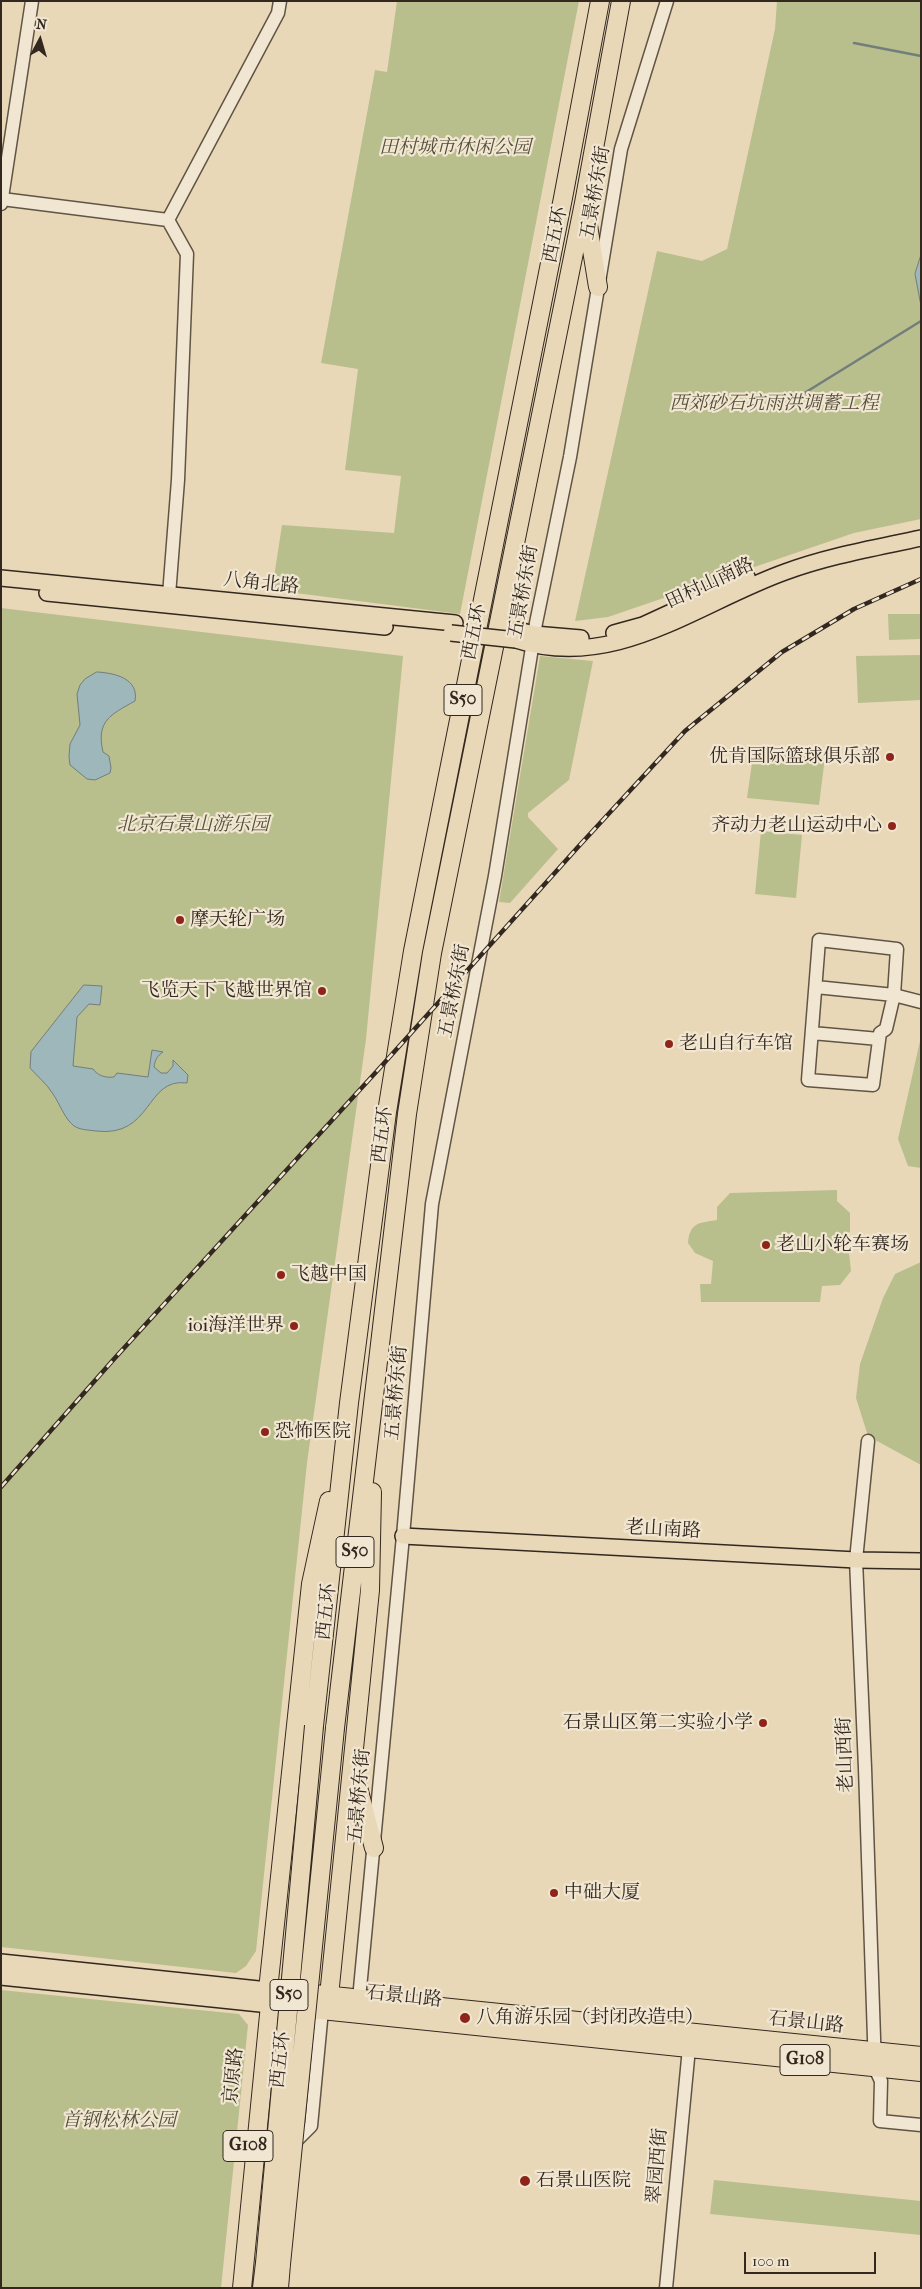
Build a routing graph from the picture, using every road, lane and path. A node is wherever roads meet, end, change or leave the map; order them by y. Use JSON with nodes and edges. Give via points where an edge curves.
{"nodes":[{"id":1,"x":32,"y":1,"type":"edge"},
{"id":2,"x":280,"y":1,"type":"edge"},
{"id":3,"x":594,"y":1,"type":"edge"},
{"id":4,"x":600,"y":1,"type":"edge"},
{"id":5,"x":621,"y":1,"type":"edge"},
{"id":6,"x":628,"y":1,"type":"edge"},
{"id":7,"x":667,"y":1,"type":"edge"},
{"id":8,"x":590,"y":52,"type":"junction"},
{"id":9,"x":610,"y":58,"type":"junction"},
{"id":10,"x":2,"y":199,"type":"edge"},
{"id":11,"x":584,"y":203,"type":"junction"},
{"id":12,"x":1,"y":204,"type":"edge"},
{"id":13,"x":168,"y":220,"type":"junction"},
{"id":14,"x":598,"y":287,"type":"junction"},
{"id":15,"x":921,"y":528,"type":"edge"},
{"id":16,"x":921,"y":538,"type":"edge"},
{"id":17,"x":1,"y":578,"type":"edge"},
{"id":18,"x":1,"y":588,"type":"edge"},
{"id":19,"x":169,"y":595,"type":"junction"},
{"id":20,"x":453,"y":628,"type":"junction"},
{"id":21,"x":517,"y":635,"type":"joint"},
{"id":22,"x":534,"y":640,"type":"junction"},
{"id":23,"x":816,"y":988,"type":"junction"},
{"id":24,"x":894,"y":995,"type":"junction"},
{"id":25,"x":921,"y":1002,"type":"edge"},
{"id":26,"x":812,"y":1033,"type":"junction"},
{"id":27,"x":879,"y":1039,"type":"junction"},
{"id":28,"x":375,"y":1376,"type":"junction"},
{"id":29,"x":349,"y":1403,"type":"junction"},
{"id":30,"x":868,"y":1442,"type":"dead end"},
{"id":31,"x":403,"y":1536,"type":"junction"},
{"id":32,"x":856,"y":1560,"type":"junction"},
{"id":33,"x":921,"y":1561,"type":"edge"},
{"id":34,"x":352,"y":1764,"type":"junction"},
{"id":35,"x":374,"y":1848,"type":"junction"},
{"id":36,"x":1,"y":1962,"type":"edge"},
{"id":37,"x":1,"y":1977,"type":"edge"},
{"id":38,"x":359,"y":1999,"type":"junction"},
{"id":39,"x":267,"y":2000,"type":"junction"},
{"id":40,"x":326,"y":2003,"type":"junction"},
{"id":41,"x":689,"y":2048,"type":"junction"},
{"id":42,"x":921,"y":2056,"type":"edge"},
{"id":43,"x":875,"y":2059,"type":"junction"},
{"id":44,"x":921,"y":2072,"type":"edge"},
{"id":45,"x":921,"y":2125,"type":"edge"},
{"id":46,"x":252,"y":2184,"type":"junction"},
{"id":47,"x":233,"y":2288,"type":"edge"},
{"id":48,"x":242,"y":2288,"type":"edge"},
{"id":49,"x":262,"y":2288,"type":"edge"},
{"id":50,"x":279,"y":2288,"type":"edge"},
{"id":51,"x":666,"y":2288,"type":"edge"}],
"edges":[{"from":1,"to":10,"type":"street"},
{"from":2,"to":13,"type":"street","via":[[278,13]]},
{"from":3,"to":8,"type":"highway"},
{"from":4,"to":8,"type":"highway","name":"西五环","number":"S50"},
{"from":5,"to":9,"type":"highway","name":"西五环","number":"S50"},
{"from":6,"to":9,"type":"highway"},
{"from":7,"to":14,"type":"street","name":"五景桥东街","via":[[622,149]]},
{"from":8,"to":29,"type":"highway","name":"西五环","number":"S50","via":[[413,951],[387,1112]]},
{"from":9,"to":11,"type":"highway","name":"西五环","number":"S50"},
{"from":10,"to":12,"type":"street"},
{"from":10,"to":13,"type":"street"},
{"from":11,"to":14,"type":"highway"},
{"from":11,"to":28,"type":"highway","name":"西五环","number":"S50","via":[[432,953],[407,1114]]},
{"from":13,"to":19,"type":"street","via":[[187,254],[178,480]]},
{"from":14,"to":22,"type":"street","name":"五景桥东街","via":[[570,457]]},
{"from":15,"to":22,"type":"main road","name":"田村山南路","via":[[812,553],[723,587],[643,625],[610,635]]},
{"from":16,"to":22,"type":"main road","name":"田村山南路","via":[[784,572],[637,638],[582,648]]},
{"from":17,"to":19,"type":"main road","name":"八角北路"},
{"from":18,"to":20,"type":"main road","name":"八角北路"},
{"from":19,"to":20,"type":"main road","name":"八角北路"},
{"from":20,"to":21,"type":"main road","name":"八角北路"},
{"from":21,"to":22,"type":"main road","name":"田村山南路"},
{"from":22,"to":31,"type":"street","name":"五景桥东街","via":[[494,886],[432,1204]]},
{"from":23,"to":24,"type":"street"},
{"from":23,"to":24,"type":"street","via":[[819,940],[897,949]]},
{"from":23,"to":26,"type":"street"},
{"from":24,"to":25,"type":"street"},
{"from":24,"to":27,"type":"street","via":[[886,1029],[880,1033]]},
{"from":26,"to":27,"type":"street"},
{"from":26,"to":27,"type":"street","via":[[808,1080],[872,1085]]},
{"from":28,"to":34,"type":"highway","via":[[370,1590]]},
{"from":28,"to":50,"type":"highway","name":"西五环","number":"S50","bridge":true},
{"from":29,"to":39,"type":"highway","via":[[311,1584]]},
{"from":29,"to":49,"type":"highway","name":"西五环","number":"S50","bridge":true,"via":[[314,1726]]},
{"from":30,"to":32,"type":"street","name":"老山西街"},
{"from":31,"to":32,"type":"main road","name":"老山南路"},
{"from":31,"to":35,"type":"street","name":"五景桥东街"},
{"from":32,"to":33,"type":"main road","name":"老山南路"},
{"from":32,"to":43,"type":"street","name":"老山西街"},
{"from":34,"to":35,"type":"highway"},
{"from":34,"to":40,"type":"highway"},
{"from":35,"to":38,"type":"street","name":"五景桥东街"},
{"from":36,"to":39,"type":"main road","name":"石景山路"},
{"from":37,"to":39,"type":"main road","name":"石景山路"},
{"from":38,"to":40,"type":"highway","name":"石景山路","number":"G108"},
{"from":38,"to":43,"type":"highway","name":"石景山路","number":"G108"},
{"from":39,"to":40,"type":"highway","name":"石景山路","number":"G108"},
{"from":39,"to":46,"type":"highway","name":"京原路","number":"G108"},
{"from":39,"to":47,"type":"highway","name":"京原路","number":"G108"},
{"from":40,"to":41,"type":"highway","name":"石景山路","number":"G108"},
{"from":40,"to":46,"type":"street","via":[[311,2126]]},
{"from":41,"to":43,"type":"highway","name":"石景山路","number":"G108"},
{"from":41,"to":51,"type":"street","name":"翠园西街"},
{"from":42,"to":43,"type":"highway","name":"石景山路","number":"G108"},
{"from":43,"to":44,"type":"highway","name":"石景山路","number":"G108"},
{"from":43,"to":45,"type":"street","name":"老山西街","via":[[881,2080],[880,2121]]},
{"from":46,"to":48,"type":"highway","name":"京原路","number":"G108"}]}
